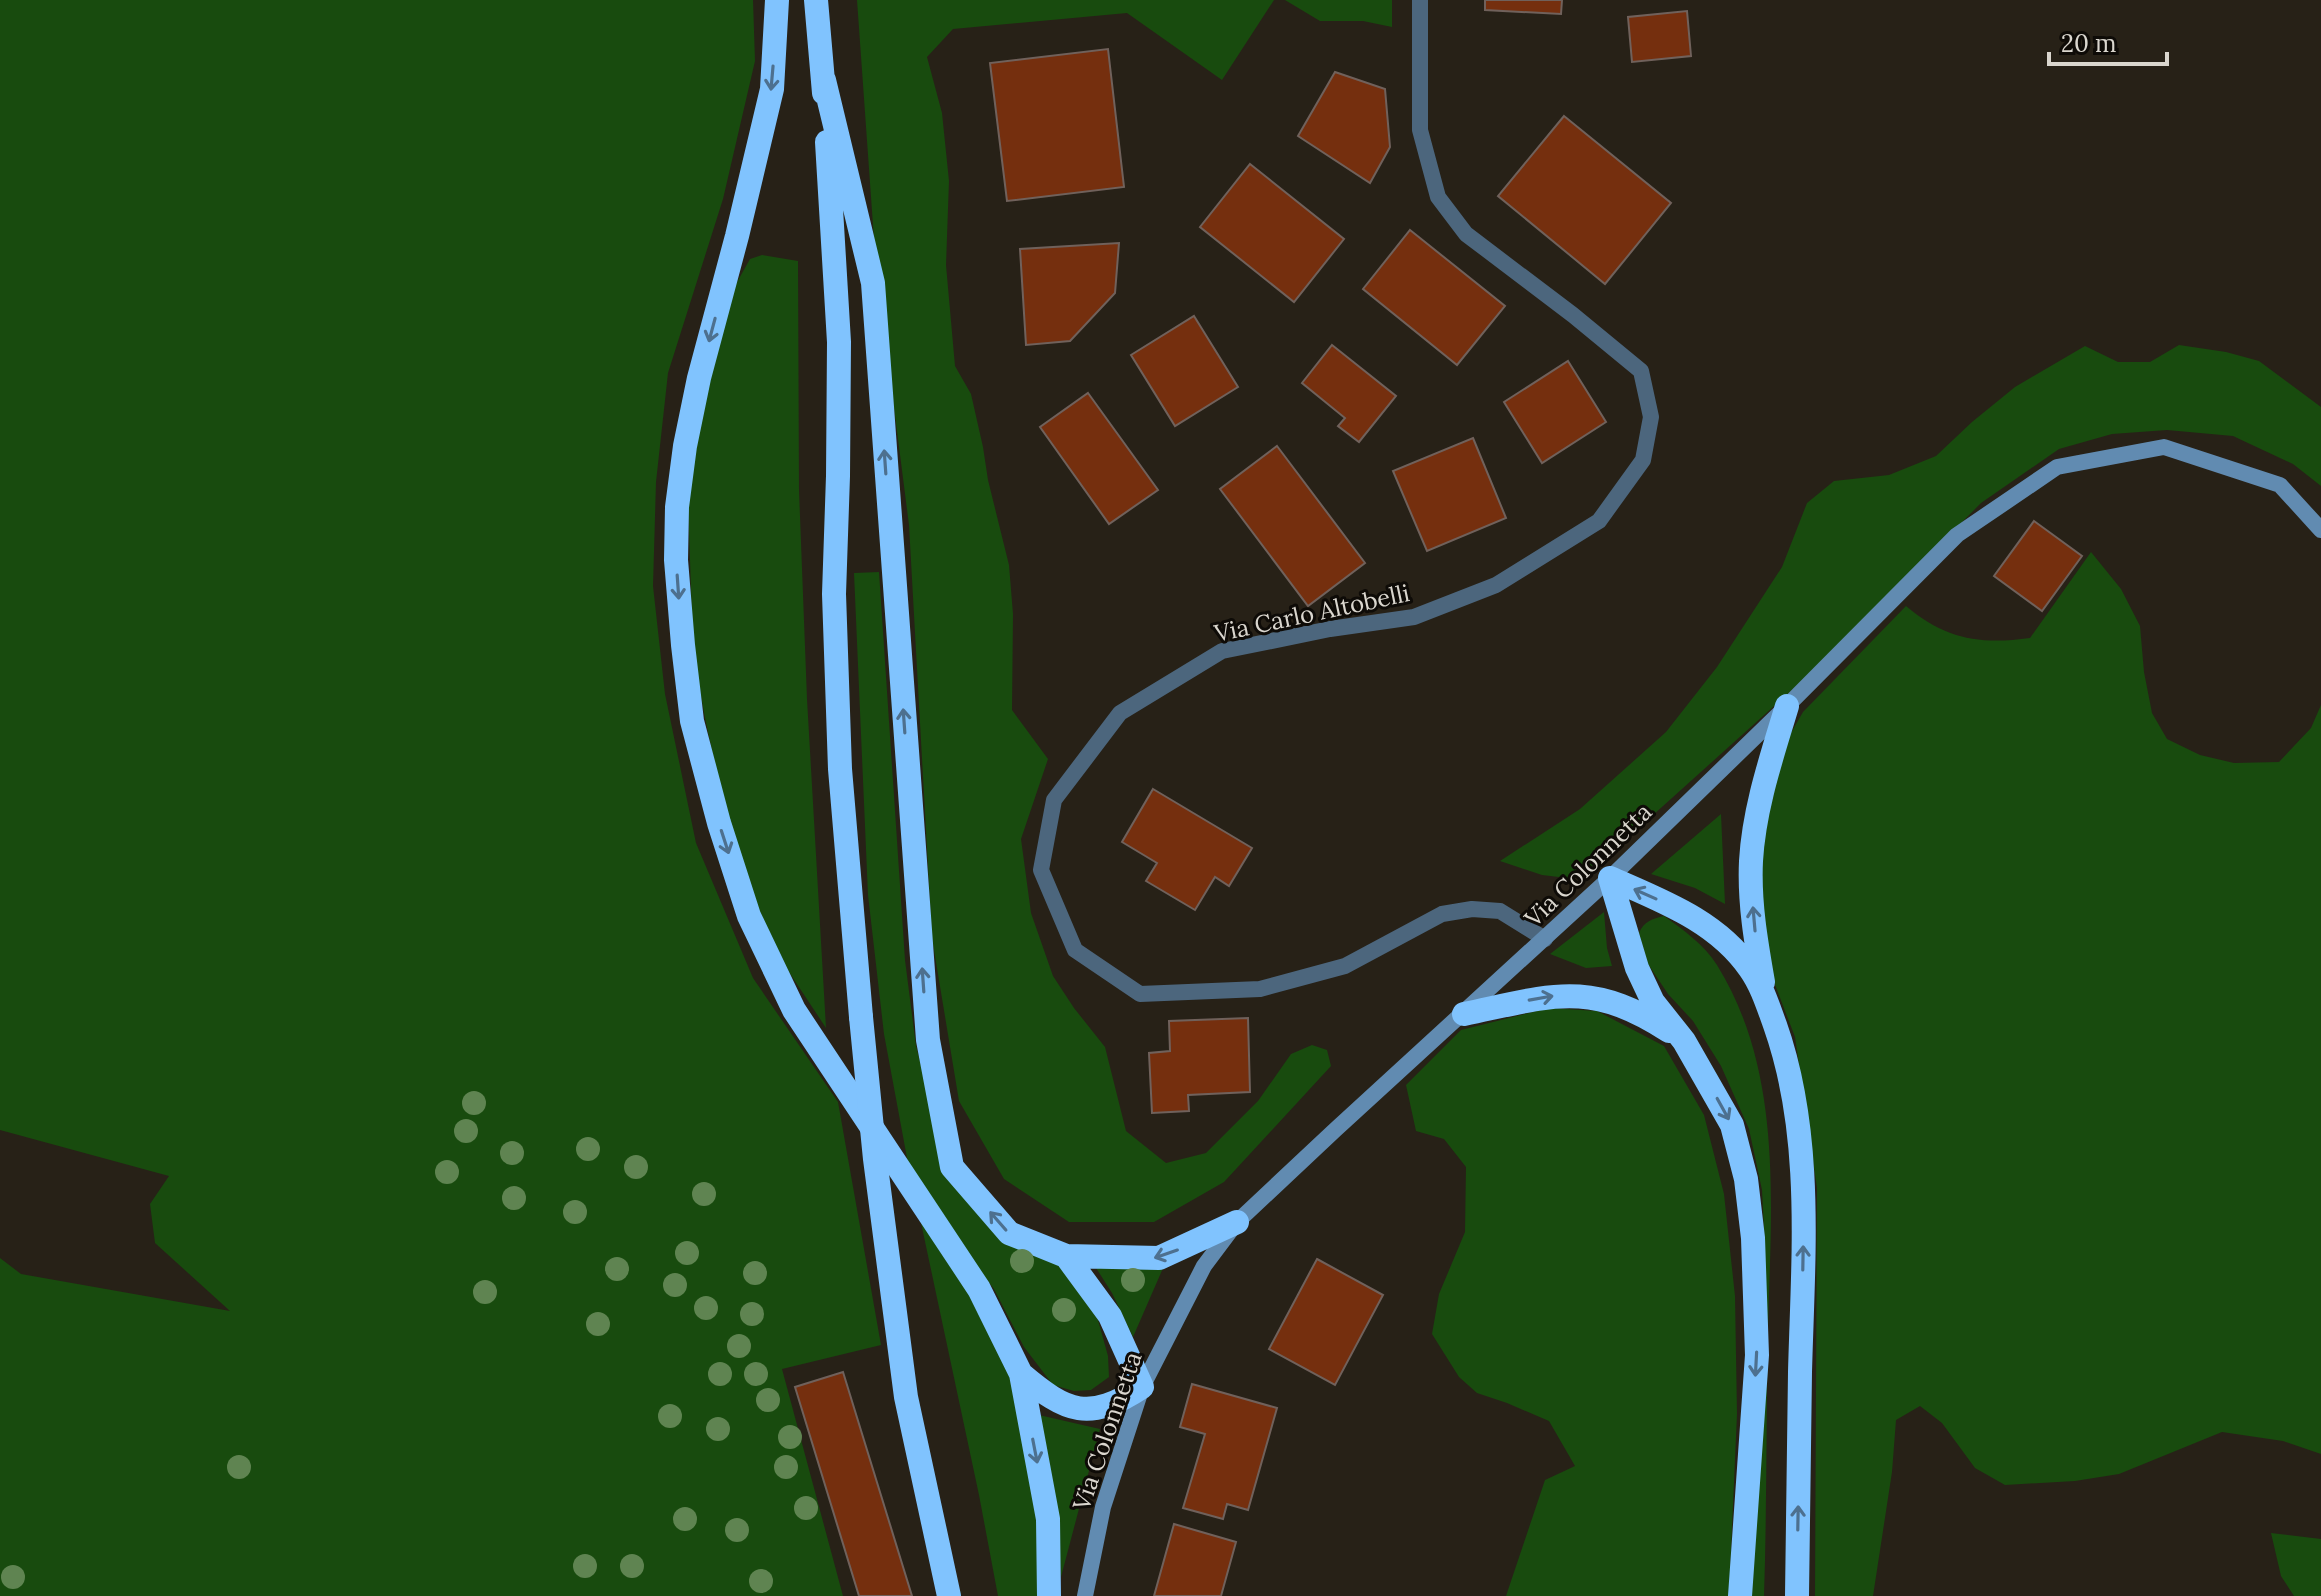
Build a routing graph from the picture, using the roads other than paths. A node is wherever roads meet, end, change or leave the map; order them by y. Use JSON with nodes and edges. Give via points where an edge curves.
{"nodes":[{"id":1,"x":777,"y":0,"type":"edge"},
{"id":2,"x":816,"y":0,"type":"edge"},
{"id":3,"x":1420,"y":0,"type":"edge"},
{"id":4,"x":824,"y":80,"type":"junction"},
{"id":5,"x":2321,"y":530,"type":"edge"},
{"id":6,"x":1787,"y":706,"type":"junction"},
{"id":7,"x":1610,"y":878,"type":"junction"},
{"id":8,"x":1545,"y":939,"type":"junction"},
{"id":9,"x":1765,"y":997,"type":"junction"},
{"id":10,"x":1464,"y":1014,"type":"junction"},
{"id":11,"x":1684,"y":1041,"type":"junction"},
{"id":12,"x":1237,"y":1222,"type":"junction"},
{"id":13,"x":1066,"y":1256,"type":"junction"},
{"id":14,"x":1021,"y":1374,"type":"junction"},
{"id":15,"x":1142,"y":1387,"type":"junction"},
{"id":16,"x":949,"y":1596,"type":"edge"},
{"id":17,"x":1049,"y":1596,"type":"edge"},
{"id":18,"x":1085,"y":1596,"type":"edge"},
{"id":19,"x":1740,"y":1596,"type":"edge"},
{"id":20,"x":1797,"y":1596,"type":"edge"}],
"edges":[{"from":1,"to":14,"type":"highway","one_way":true,"via":[[772,89],[699,378],[677,507],[676,560],[692,721],[749,916],[794,1010],[979,1289]]},
{"from":2,"to":4,"type":"highway"},
{"from":3,"to":8,"type":"street","name":"Via Carlo Altobelli","via":[[1420,130],[1438,197],[1466,234],[1641,371],[1651,417],[1643,460],[1599,521],[1496,585],[1414,617],[1222,651],[1120,713],[1054,800],[1041,870],[1075,950],[1140,994],[1260,989],[1345,966],[1442,914],[1472,909],[1500,911]]},
{"from":13,"to":4,"type":"highway","one_way":true,"via":[[1009,1233],[952,1167],[928,1040],[873,283]]},
{"from":4,"to":16,"type":"highway","bridge":true,"via":[[839,342],[834,594],[840,769],[875,1159],[906,1397]]},
{"from":5,"to":6,"type":"main road","name":"Via Colonnetta","via":[[2280,485],[2164,447],[2057,467],[1957,535]]},
{"from":6,"to":7,"type":"main road","name":"Via Colonnetta"},
{"from":9,"to":6,"type":"highway","one_way":true,"via":[[1751,861]]},
{"from":7,"to":8,"type":"main road","name":"Via Colonnetta"},
{"from":9,"to":7,"type":"highway","one_way":true,"via":[[1737,953],[1709,927]]},
{"from":7,"to":11,"type":"highway","via":[[1637,968],[1653,1002]]},
{"from":8,"to":10,"type":"main road","name":"Via Colonnetta"},
{"from":20,"to":9,"type":"highway","one_way":true,"via":[[1802,1163],[1785,1054]]},
{"from":10,"to":11,"type":"highway","one_way":true,"via":[[1578,995],[1645,1015]]},
{"from":10,"to":12,"type":"main road","name":"Via Colonnetta"},
{"from":11,"to":19,"type":"highway","one_way":true,"via":[[1732,1125],[1753,1238],[1757,1355]]},
{"from":12,"to":13,"type":"highway","one_way":true,"via":[[1159,1258]]},
{"from":12,"to":15,"type":"main road","name":"Via Colonnetta","via":[[1204,1266]]},
{"from":13,"to":15,"type":"highway","via":[[1110,1316]]},
{"from":14,"to":15,"type":"highway","via":[[1045,1394],[1093,1410],[1120,1402]]},
{"from":14,"to":17,"type":"highway","one_way":true,"via":[[1048,1519]]},
{"from":15,"to":18,"type":"main road","name":"Via Colonnetta","via":[[1103,1507]]}]}
